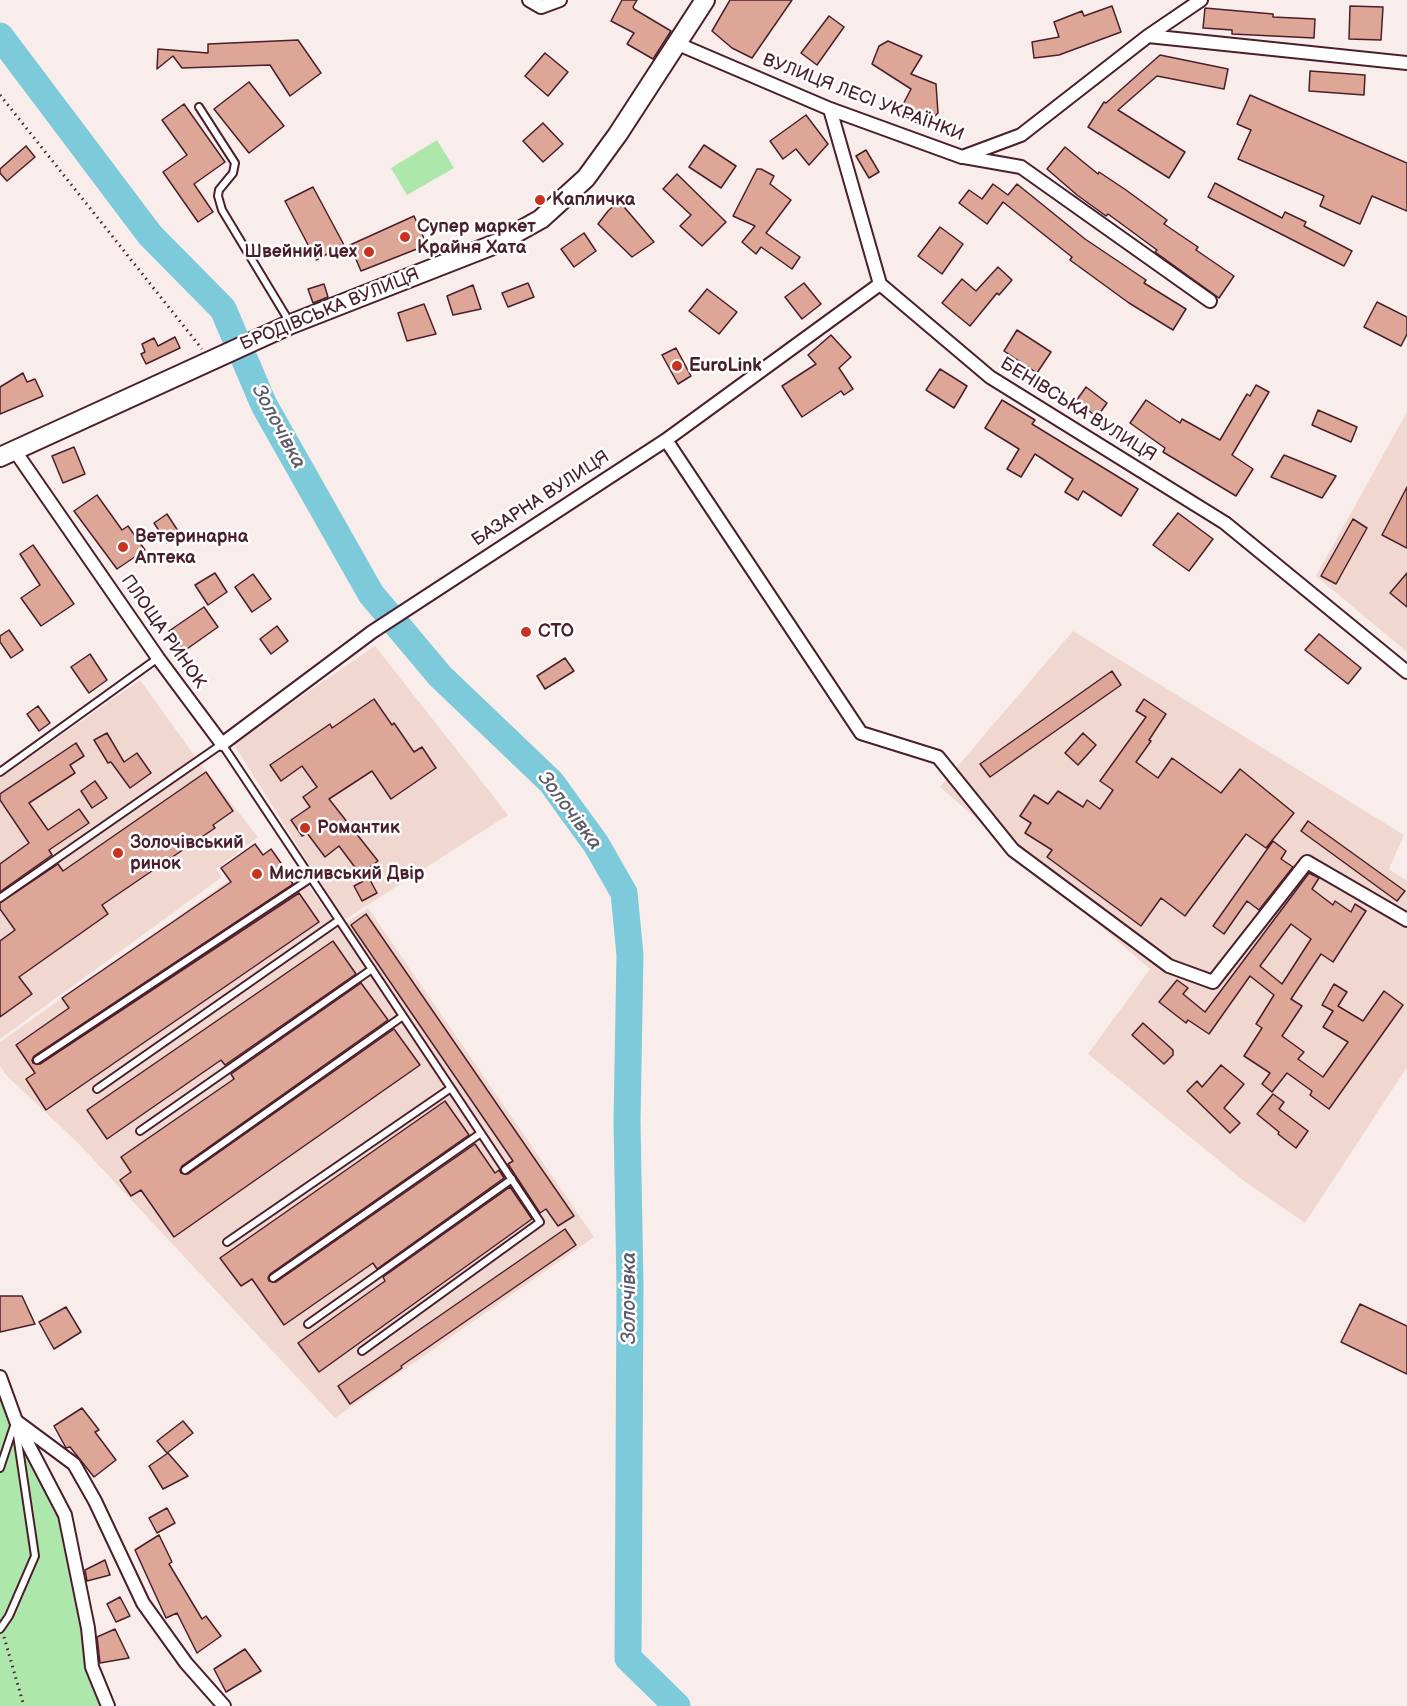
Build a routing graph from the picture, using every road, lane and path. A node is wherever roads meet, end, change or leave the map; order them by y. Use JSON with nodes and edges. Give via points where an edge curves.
{"nodes":[{"id":1,"x":529,"y":0,"type":"edge"},
{"id":2,"x":560,"y":0,"type":"edge"},
{"id":3,"x":705,"y":0,"type":"edge"},
{"id":4,"x":1201,"y":0,"type":"edge"},
{"id":5,"x":1148,"y":36,"type":"junction"},
{"id":6,"x":678,"y":44,"type":"junction"},
{"id":7,"x":1407,"y":63,"type":"edge"},
{"id":8,"x":0,"y":95,"type":"edge"},
{"id":9,"x":199,"y":107,"type":"dead end"},
{"id":10,"x":830,"y":109,"type":"junction"},
{"id":11,"x":962,"y":157,"type":"junction"},
{"id":12,"x":880,"y":284,"type":"junction"},
{"id":13,"x":1210,"y":301,"type":"dead end"},
{"id":14,"x":285,"y":327,"type":"junction"},
{"id":15,"x":211,"y":359,"type":"junction"},
{"id":16,"x":666,"y":440,"type":"junction"},
{"id":17,"x":7,"y":454,"type":"edge"},
{"id":18,"x":158,"y":657,"type":"junction"},
{"id":19,"x":1407,"y":672,"type":"edge"},
{"id":20,"x":222,"y":744,"type":"junction"},
{"id":21,"x":0,"y":772,"type":"edge"},
{"id":22,"x":311,"y":878,"type":"junction"},
{"id":23,"x":0,"y":898,"type":"edge"},
{"id":24,"x":339,"y":920,"type":"junction"},
{"id":25,"x":1407,"y":920,"type":"edge"},
{"id":26,"x":372,"y":969,"type":"junction"},
{"id":27,"x":403,"y":1016,"type":"junction"},
{"id":28,"x":37,"y":1060,"type":"dead end"},
{"id":29,"x":451,"y":1088,"type":"junction"},
{"id":30,"x":96,"y":1089,"type":"dead end"},
{"id":31,"x":140,"y":1131,"type":"dead end"},
{"id":32,"x":481,"y":1133,"type":"junction"},
{"id":33,"x":185,"y":1170,"type":"dead end"},
{"id":34,"x":512,"y":1179,"type":"junction"},
{"id":35,"x":227,"y":1242,"type":"dead end"},
{"id":36,"x":273,"y":1278,"type":"dead end"},
{"id":37,"x":308,"y":1324,"type":"dead end"},
{"id":38,"x":362,"y":1352,"type":"dead end"},
{"id":39,"x":0,"y":1377,"type":"edge"},
{"id":40,"x":16,"y":1421,"type":"junction"},
{"id":41,"x":0,"y":1468,"type":"edge"},
{"id":42,"x":0,"y":1629,"type":"edge"},
{"id":43,"x":24,"y":1706,"type":"edge"},
{"id":44,"x":108,"y":1706,"type":"edge"},
{"id":45,"x":224,"y":1706,"type":"edge"}],
"edges":[{"from":1,"to":2,"type":"street","via":[[541,7]]},
{"from":3,"to":6,"type":"street","name":"БРОДІВСЬКА ВУЛИЦЯ"},
{"from":4,"to":5,"type":"street","name":"ВУЛИЦЯ ЛЕСІ УКРАЇНКИ"},
{"from":5,"to":7,"type":"street"},
{"from":5,"to":11,"type":"street","name":"ВУЛИЦЯ ЛЕСІ УКРАЇНКИ","via":[[1021,135]]},
{"from":6,"to":10,"type":"street","name":"ВУЛИЦЯ ЛЕСІ УКРАЇНКИ"},
{"from":6,"to":14,"type":"street","name":"БРОДІВСЬКА ВУЛИЦЯ","via":[[586,178],[541,219],[498,243]]},
{"from":8,"to":15,"type":"path"},
{"from":9,"to":14,"type":"lane","via":[[235,163],[233,173],[219,190],[222,210]]},
{"from":10,"to":11,"type":"street","name":"ВУЛИЦЯ ЛЕСІ УКРАЇНКИ"},
{"from":10,"to":12,"type":"street"},
{"from":11,"to":13,"type":"street","via":[[1021,167]]},
{"from":12,"to":16,"type":"street","name":"БАЗАРНА ВУЛИЦЯ"},
{"from":12,"to":19,"type":"street","name":"БЕНІВСЬКА ВУЛИЦЯ","via":[[990,377],[1225,524]]},
{"from":14,"to":15,"type":"street","name":"БРОДІВСЬКА ВУЛИЦЯ"},
{"from":15,"to":17,"type":"street","name":"БРОДІВСЬКА ВУЛИЦЯ"},
{"from":16,"to":20,"type":"street","name":"БАЗАРНА ВУЛИЦЯ","via":[[372,632]]},
{"from":16,"to":25,"type":"street","via":[[861,733],[938,757],[1013,850],[1169,966],[1213,982],[1307,862]]},
{"from":17,"to":18,"type":"street","name":"ПЛОЩА РИНОК"},
{"from":18,"to":20,"type":"street","name":"ПЛОЩА РИНОК"},
{"from":18,"to":21,"type":"lane"},
{"from":20,"to":22,"type":"lane"},
{"from":20,"to":23,"type":"lane"},
{"from":22,"to":24,"type":"lane"},
{"from":22,"to":28,"type":"lane"},
{"from":24,"to":26,"type":"lane"},
{"from":24,"to":30,"type":"lane"},
{"from":26,"to":27,"type":"lane"},
{"from":26,"to":31,"type":"lane"},
{"from":27,"to":29,"type":"lane"},
{"from":27,"to":33,"type":"lane"},
{"from":29,"to":32,"type":"lane"},
{"from":29,"to":35,"type":"lane"},
{"from":32,"to":34,"type":"lane"},
{"from":32,"to":36,"type":"lane"},
{"from":34,"to":37,"type":"lane"},
{"from":34,"to":38,"type":"lane","via":[[540,1222]]},
{"from":39,"to":40,"type":"street"},
{"from":40,"to":41,"type":"lane"},
{"from":40,"to":42,"type":"lane","via":[[35,1556]]},
{"from":40,"to":44,"type":"street","via":[[65,1515],[92,1667]]},
{"from":40,"to":45,"type":"street","via":[[74,1464],[143,1603],[186,1663]]},
{"from":42,"to":43,"type":"path"}]}
